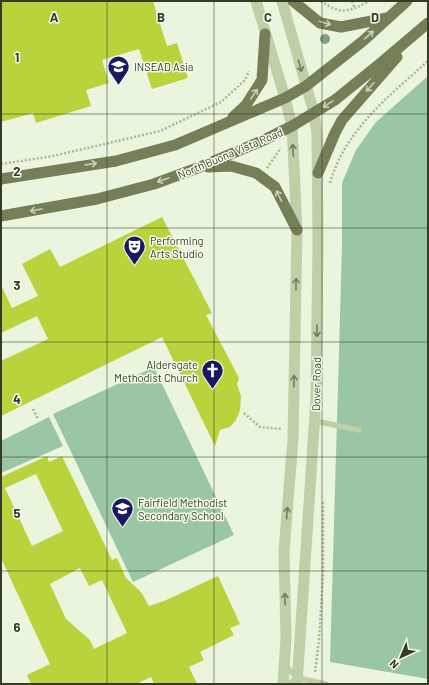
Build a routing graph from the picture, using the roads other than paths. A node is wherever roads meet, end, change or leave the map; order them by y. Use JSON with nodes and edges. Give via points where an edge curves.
{"nodes":[{"id":1,"x":256,"y":1,"type":"edge"},
{"id":2,"x":282,"y":1,"type":"edge"},
{"id":3,"x":293,"y":1,"type":"edge"},
{"id":4,"x":407,"y":1,"type":"edge"},
{"id":5,"x":390,"y":17,"type":"junction"},
{"id":6,"x":426,"y":25,"type":"edge"},
{"id":7,"x":265,"y":34,"type":"junction"},
{"id":8,"x":306,"y":86,"type":"junction"},
{"id":9,"x":285,"y":98,"type":"junction"},
{"id":10,"x":314,"y":113,"type":"junction"},
{"id":11,"x":227,"y":122,"type":"junction"},
{"id":12,"x":292,"y":126,"type":"junction"},
{"id":13,"x":200,"y":168,"type":"junction"},
{"id":14,"x":318,"y":173,"type":"junction"},
{"id":15,"x":1,"y":179,"type":"edge"},
{"id":16,"x":1,"y":216,"type":"edge"},
{"id":17,"x":296,"y":230,"type":"junction"},
{"id":18,"x":315,"y":421,"type":"junction"},
{"id":19,"x":359,"y":430,"type":"dead end"},
{"id":20,"x":284,"y":663,"type":"junction"},
{"id":21,"x":294,"y":682,"type":"edge"},
{"id":22,"x":283,"y":684,"type":"edge"},
{"id":23,"x":326,"y":684,"type":"edge"}],
"edges":[{"from":1,"to":7,"type":"street","name":"Dover Road"},
{"from":2,"to":8,"type":"street","name":"Dover Road","one_way":true},
{"from":3,"to":5,"type":"main road","one_way":true,"via":[[320,23],[341,27]]},
{"from":4,"to":5,"type":"main road"},
{"from":8,"to":5,"type":"main road","one_way":true},
{"from":6,"to":10,"type":"main road","name":"North Buona Vista Road","one_way":true,"via":[[341,95]]},
{"from":6,"to":14,"type":"main road","one_way":true,"via":[[342,120]]},
{"from":7,"to":9,"type":"street","name":"Dover Road"},
{"from":11,"to":7,"type":"main road","one_way":true,"via":[[246,105],[262,80]]},
{"from":8,"to":9,"type":"main road"},
{"from":8,"to":10,"type":"street","name":"Dover Road"},
{"from":9,"to":11,"type":"main road"},
{"from":9,"to":12,"type":"street","name":"Dover Road"},
{"from":10,"to":12,"type":"main road","name":"North Buona Vista Road"},
{"from":10,"to":14,"type":"street","name":"Dover Road"},
{"from":15,"to":11,"type":"main road","one_way":true,"via":[[116,161],[175,145]]},
{"from":12,"to":13,"type":"main road","name":"North Buona Vista Road"},
{"from":17,"to":12,"type":"street","name":"Dover Road","one_way":true},
{"from":13,"to":16,"type":"main road","name":"North Buona Vista Road","one_way":true,"via":[[98,199]]},
{"from":17,"to":13,"type":"main road","one_way":true,"via":[[275,187],[256,173],[231,166]]},
{"from":14,"to":18,"type":"street","name":"Dover Road","one_way":true},
{"from":20,"to":17,"type":"street","name":"Dover Road","one_way":true,"via":[[284,551],[293,439]]},
{"from":18,"to":19,"type":"lane"},
{"from":18,"to":21,"type":"street","name":"Dover Road"},
{"from":20,"to":21,"type":"lane"},
{"from":20,"to":22,"type":"street","name":"Dover Road"},
{"from":21,"to":23,"type":"lane"}]}
